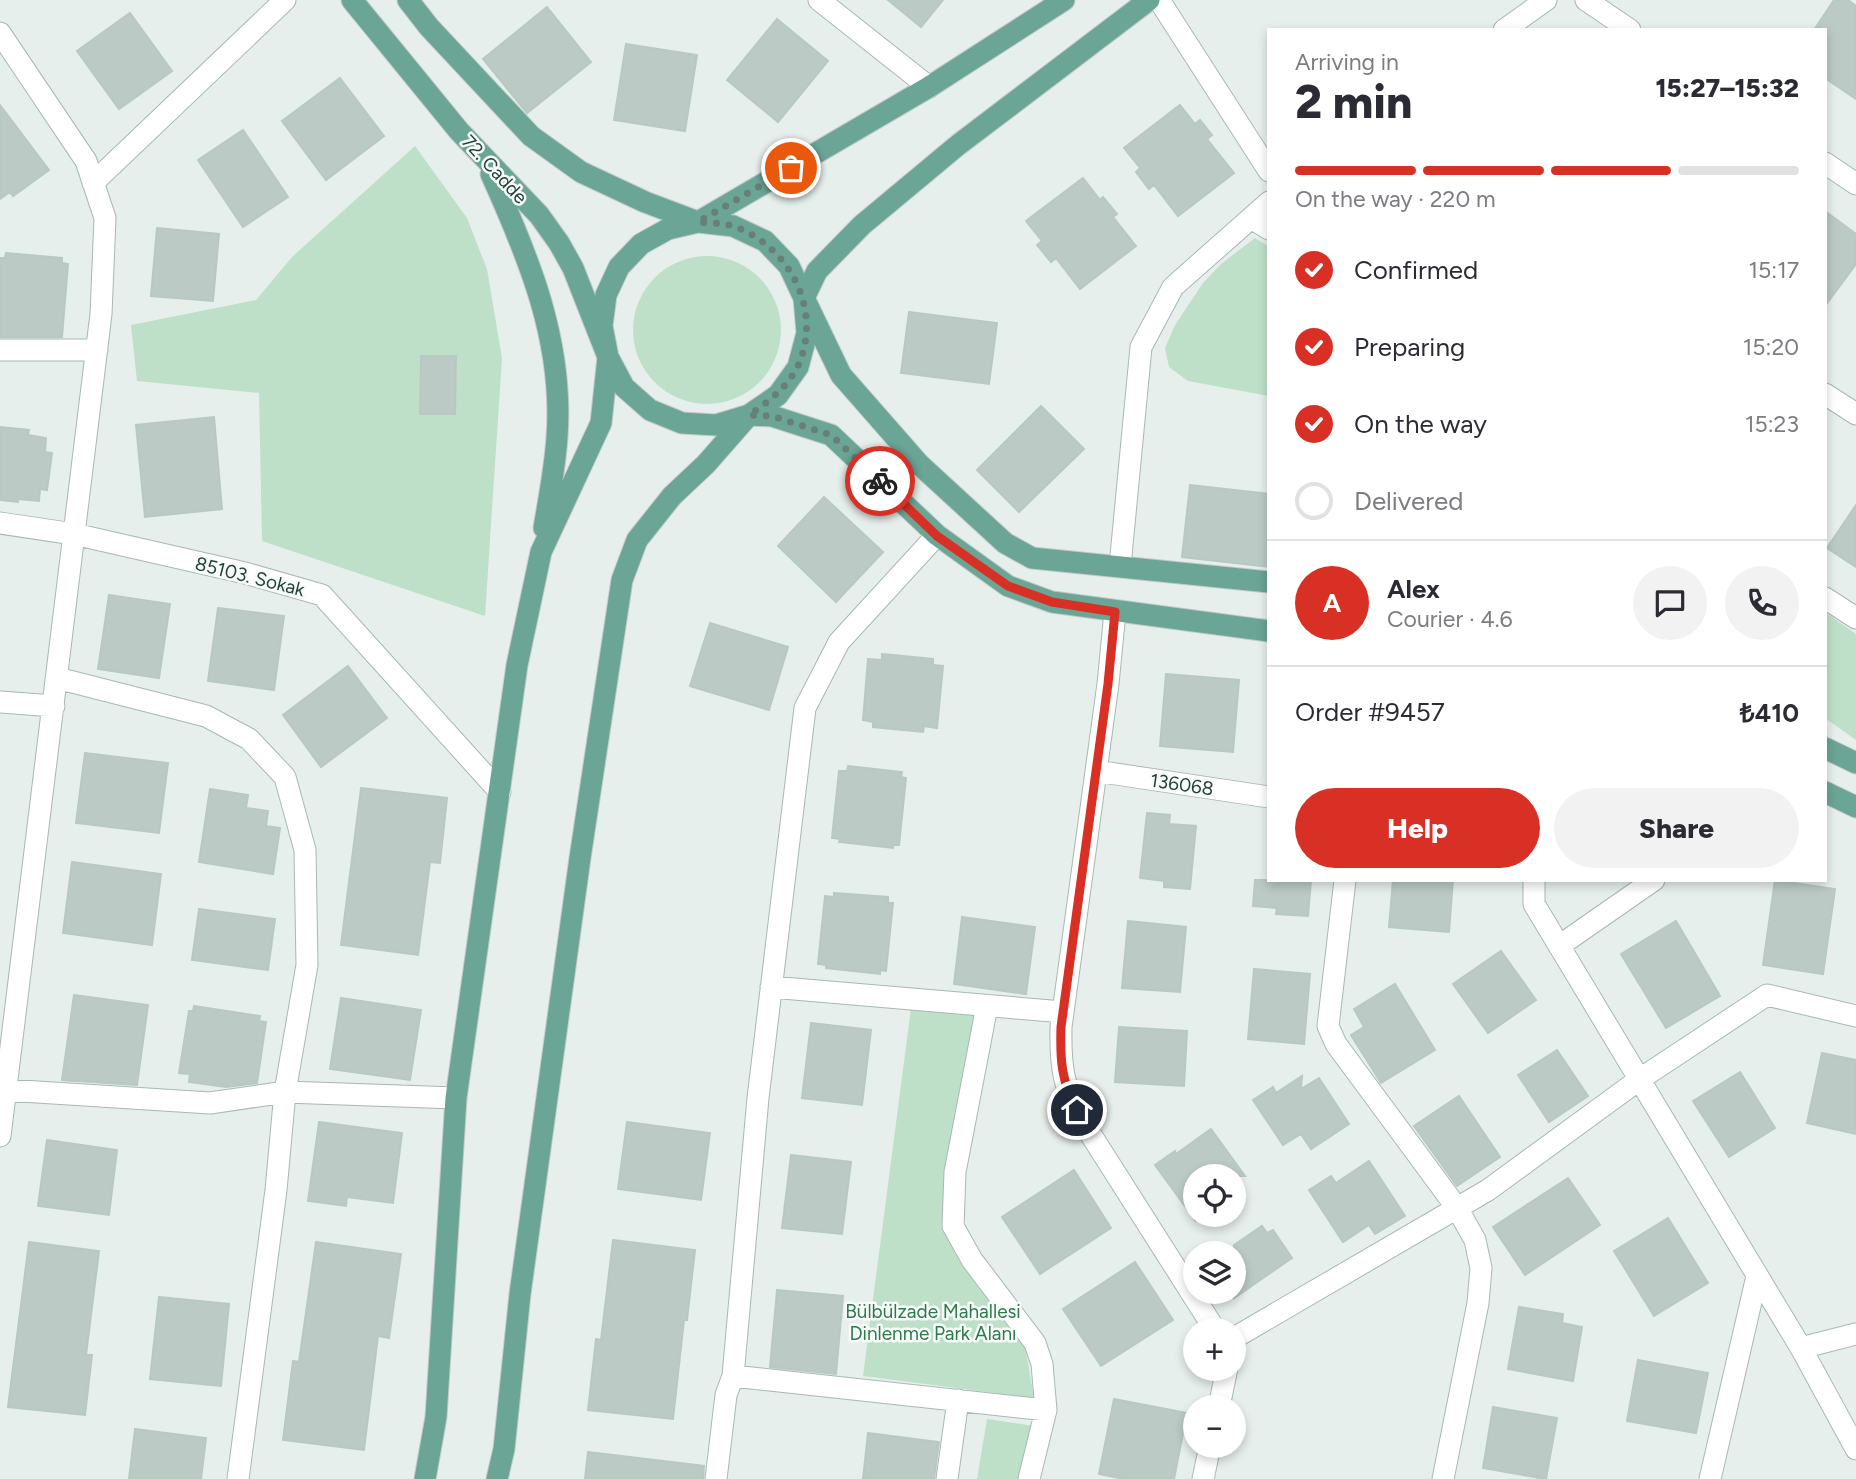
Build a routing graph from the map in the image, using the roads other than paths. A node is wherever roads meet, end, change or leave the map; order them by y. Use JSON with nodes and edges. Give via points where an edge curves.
{"nodes":[{"id":1,"x":285,"y":0,"type":"edge"},
{"id":2,"x":352,"y":0,"type":"edge"},
{"id":3,"x":408,"y":0,"type":"edge"},
{"id":4,"x":819,"y":0,"type":"edge"},
{"id":5,"x":1064,"y":0,"type":"edge"},
{"id":6,"x":1149,"y":0,"type":"edge"},
{"id":7,"x":1159,"y":0,"type":"edge"},
{"id":8,"x":1546,"y":0,"type":"edge"},
{"id":9,"x":1586,"y":0,"type":"edge"},
{"id":10,"x":1507,"y":28,"type":"edge"},
{"id":11,"x":1627,"y":28,"type":"edge"},
{"id":12,"x":0,"y":33,"type":"edge"},
{"id":13,"x":929,"y":87,"type":"junction"},
{"id":14,"x":483,"y":156,"type":"junction"},
{"id":15,"x":1827,"y":164,"type":"edge"},
{"id":16,"x":1267,"y":168,"type":"edge"},
{"id":17,"x":93,"y":183,"type":"junction"},
{"id":18,"x":1856,"y":184,"type":"edge"},
{"id":19,"x":1267,"y":207,"type":"edge"},
{"id":20,"x":698,"y":222,"type":"junction"},
{"id":21,"x":1260,"y":224,"type":"edge"},
{"id":22,"x":804,"y":298,"type":"junction"},
{"id":23,"x":0,"y":350,"type":"edge"},
{"id":24,"x":97,"y":351,"type":"junction"},
{"id":25,"x":608,"y":357,"type":"junction"},
{"id":26,"x":1827,"y":395,"type":"edge"},
{"id":27,"x":1856,"y":414,"type":"edge"},
{"id":28,"x":749,"y":415,"type":"junction"},
{"id":29,"x":0,"y":523,"type":"edge"},
{"id":30,"x":74,"y":534,"type":"junction"},
{"id":31,"x":937,"y":536,"type":"junction"},
{"id":32,"x":541,"y":552,"type":"junction"},
{"id":33,"x":1121,"y":566,"type":"junction"},
{"id":34,"x":1267,"y":582,"type":"edge"},
{"id":35,"x":1827,"y":599,"type":"edge"},
{"id":36,"x":1115,"y":612,"type":"junction"},
{"id":37,"x":1856,"y":618,"type":"edge"},
{"id":38,"x":1267,"y":631,"type":"edge"},
{"id":39,"x":57,"y":678,"type":"junction"},
{"id":40,"x":0,"y":702,"type":"edge"},
{"id":41,"x":54,"y":706,"type":"junction"},
{"id":42,"x":1827,"y":749,"type":"edge"},
{"id":43,"x":1856,"y":763,"type":"edge"},
{"id":44,"x":1096,"y":771,"type":"junction"},
{"id":45,"x":500,"y":792,"type":"junction"},
{"id":46,"x":1827,"y":793,"type":"edge"},
{"id":47,"x":1267,"y":797,"type":"edge"},
{"id":48,"x":1856,"y":807,"type":"edge"},
{"id":49,"x":1345,"y":882,"type":"edge"},
{"id":50,"x":1534,"y":882,"type":"edge"},
{"id":51,"x":1651,"y":882,"type":"edge"},
{"id":52,"x":1559,"y":946,"type":"junction"},
{"id":53,"x":771,"y":987,"type":"junction"},
{"id":54,"x":8,"y":1001,"type":"edge"},
{"id":55,"x":987,"y":1006,"type":"junction"},
{"id":56,"x":1063,"y":1012,"type":"junction"},
{"id":57,"x":1856,"y":1016,"type":"edge"},
{"id":58,"x":1640,"y":1079,"type":"junction"},
{"id":59,"x":6,"y":1090,"type":"junction"},
{"id":60,"x":285,"y":1091,"type":"junction"},
{"id":61,"x":456,"y":1098,"type":"junction"},
{"id":62,"x":0,"y":1136,"type":"edge"},
{"id":63,"x":1457,"y":1208,"type":"junction"},
{"id":64,"x":1757,"y":1276,"type":"junction"},
{"id":65,"x":1207,"y":1318,"type":"edge"},
{"id":66,"x":1246,"y":1331,"type":"edge"},
{"id":67,"x":1856,"y":1334,"type":"edge"},
{"id":68,"x":1801,"y":1348,"type":"junction"},
{"id":69,"x":733,"y":1376,"type":"junction"},
{"id":70,"x":958,"y":1400,"type":"junction"},
{"id":71,"x":1046,"y":1410,"type":"junction"},
{"id":72,"x":1856,"y":1449,"type":"edge"},
{"id":73,"x":1207,"y":1458,"type":"edge"},
{"id":74,"x":238,"y":1479,"type":"edge"},
{"id":75,"x":425,"y":1479,"type":"edge"},
{"id":76,"x":497,"y":1479,"type":"edge"},
{"id":77,"x":716,"y":1479,"type":"edge"},
{"id":78,"x":947,"y":1479,"type":"edge"},
{"id":79,"x":1029,"y":1479,"type":"edge"},
{"id":80,"x":1203,"y":1479,"type":"edge"},
{"id":81,"x":1443,"y":1479,"type":"edge"},
{"id":82,"x":1710,"y":1479,"type":"edge"}],
"edges":[{"from":1,"to":17,"type":"street"},
{"from":2,"to":14,"type":"main road","name":"72. Cadde"},
{"from":3,"to":20,"type":"main road","via":[[531,136],[581,172]]},
{"from":4,"to":13,"type":"street"},
{"from":5,"to":13,"type":"main road"},
{"from":6,"to":22,"type":"main road","via":[[958,145],[862,225],[817,271]]},
{"from":7,"to":16,"type":"street"},
{"from":8,"to":10,"type":"street"},
{"from":9,"to":11,"type":"street"},
{"from":12,"to":17,"type":"street","via":[[86,161]]},
{"from":13,"to":20,"type":"main road"},
{"from":14,"to":25,"type":"main road","name":"72. Cadde","via":[[559,243]]},
{"from":14,"to":32,"type":"main road","via":[[540,290],[554,361],[558,437]]},
{"from":15,"to":18,"type":"street"},
{"from":17,"to":24,"type":"street","via":[[105,218]]},
{"from":19,"to":21,"type":"street"},
{"from":20,"to":22,"type":"main road","via":[[733,226],[765,241],[789,266]]},
{"from":20,"to":25,"type":"main road","via":[[668,229],[640,244],[619,267],[606,295],[602,326]]},
{"from":21,"to":33,"type":"street","via":[[1173,287],[1141,347]]},
{"from":22,"to":28,"type":"main road","via":[[807,333],[797,366],[778,395]]},
{"from":22,"to":33,"type":"main road","via":[[841,375],[919,464],[1005,543],[1032,558]]},
{"from":23,"to":24,"type":"street"},
{"from":24,"to":30,"type":"street"},
{"from":25,"to":28,"type":"main road","via":[[624,387],[650,410],[671,419],[716,425]]},
{"from":25,"to":32,"type":"main road","via":[[601,423]]},
{"from":26,"to":27,"type":"street"},
{"from":28,"to":31,"type":"main road","via":[[772,416],[831,435]]},
{"from":28,"to":76,"type":"main road","via":[[637,540],[622,580]]},
{"from":29,"to":30,"type":"street","name":"85103. Sokak"},
{"from":30,"to":39,"type":"street"},
{"from":30,"to":45,"type":"street","name":"85103. Sokak","via":[[322,595]]},
{"from":31,"to":36,"type":"main road","via":[[1008,586],[1052,602]]},
{"from":31,"to":53,"type":"street","via":[[839,642],[805,708]]},
{"from":32,"to":45,"type":"main road","via":[[517,665]]},
{"from":33,"to":34,"type":"main road"},
{"from":35,"to":37,"type":"street"},
{"from":36,"to":38,"type":"main road"},
{"from":36,"to":44,"type":"street"},
{"from":39,"to":41,"type":"street"},
{"from":39,"to":60,"type":"street","via":[[206,716],[249,739],[285,777],[305,850],[307,965]]},
{"from":40,"to":41,"type":"street"},
{"from":41,"to":54,"type":"street"},
{"from":42,"to":43,"type":"main road"},
{"from":44,"to":47,"type":"street","name":"136068"},
{"from":44,"to":56,"type":"street"},
{"from":45,"to":61,"type":"main road"},
{"from":46,"to":48,"type":"main road"},
{"from":49,"to":63,"type":"street","via":[[1328,1026],[1336,1044]]},
{"from":50,"to":52,"type":"street","via":[[1534,904]]},
{"from":51,"to":52,"type":"street"},
{"from":52,"to":58,"type":"street"},
{"from":53,"to":55,"type":"street"},
{"from":53,"to":69,"type":"street"},
{"from":54,"to":59,"type":"street"},
{"from":55,"to":56,"type":"street"},
{"from":55,"to":71,"type":"street","via":[[955,1172],[953,1226],[972,1260],[1035,1343],[1042,1364]]},
{"from":56,"to":65,"type":"street","via":[[1060,1062],[1068,1093]]},
{"from":57,"to":58,"type":"street","via":[[1767,995]]},
{"from":58,"to":63,"type":"street","via":[[1489,1190]]},
{"from":58,"to":64,"type":"street"},
{"from":59,"to":60,"type":"street","via":[[210,1103]]},
{"from":59,"to":62,"type":"street"},
{"from":60,"to":61,"type":"street"},
{"from":60,"to":74,"type":"street"},
{"from":61,"to":75,"type":"main road","via":[[436,1417]]},
{"from":63,"to":66,"type":"street"},
{"from":63,"to":81,"type":"street","via":[[1475,1240],[1481,1269]]},
{"from":64,"to":68,"type":"street"},
{"from":64,"to":82,"type":"street"},
{"from":67,"to":68,"type":"street"},
{"from":68,"to":72,"type":"street"},
{"from":69,"to":70,"type":"street"},
{"from":69,"to":77,"type":"street","via":[[726,1395]]},
{"from":70,"to":71,"type":"street"},
{"from":70,"to":78,"type":"street"},
{"from":71,"to":79,"type":"street"},
{"from":73,"to":80,"type":"street"}]}
